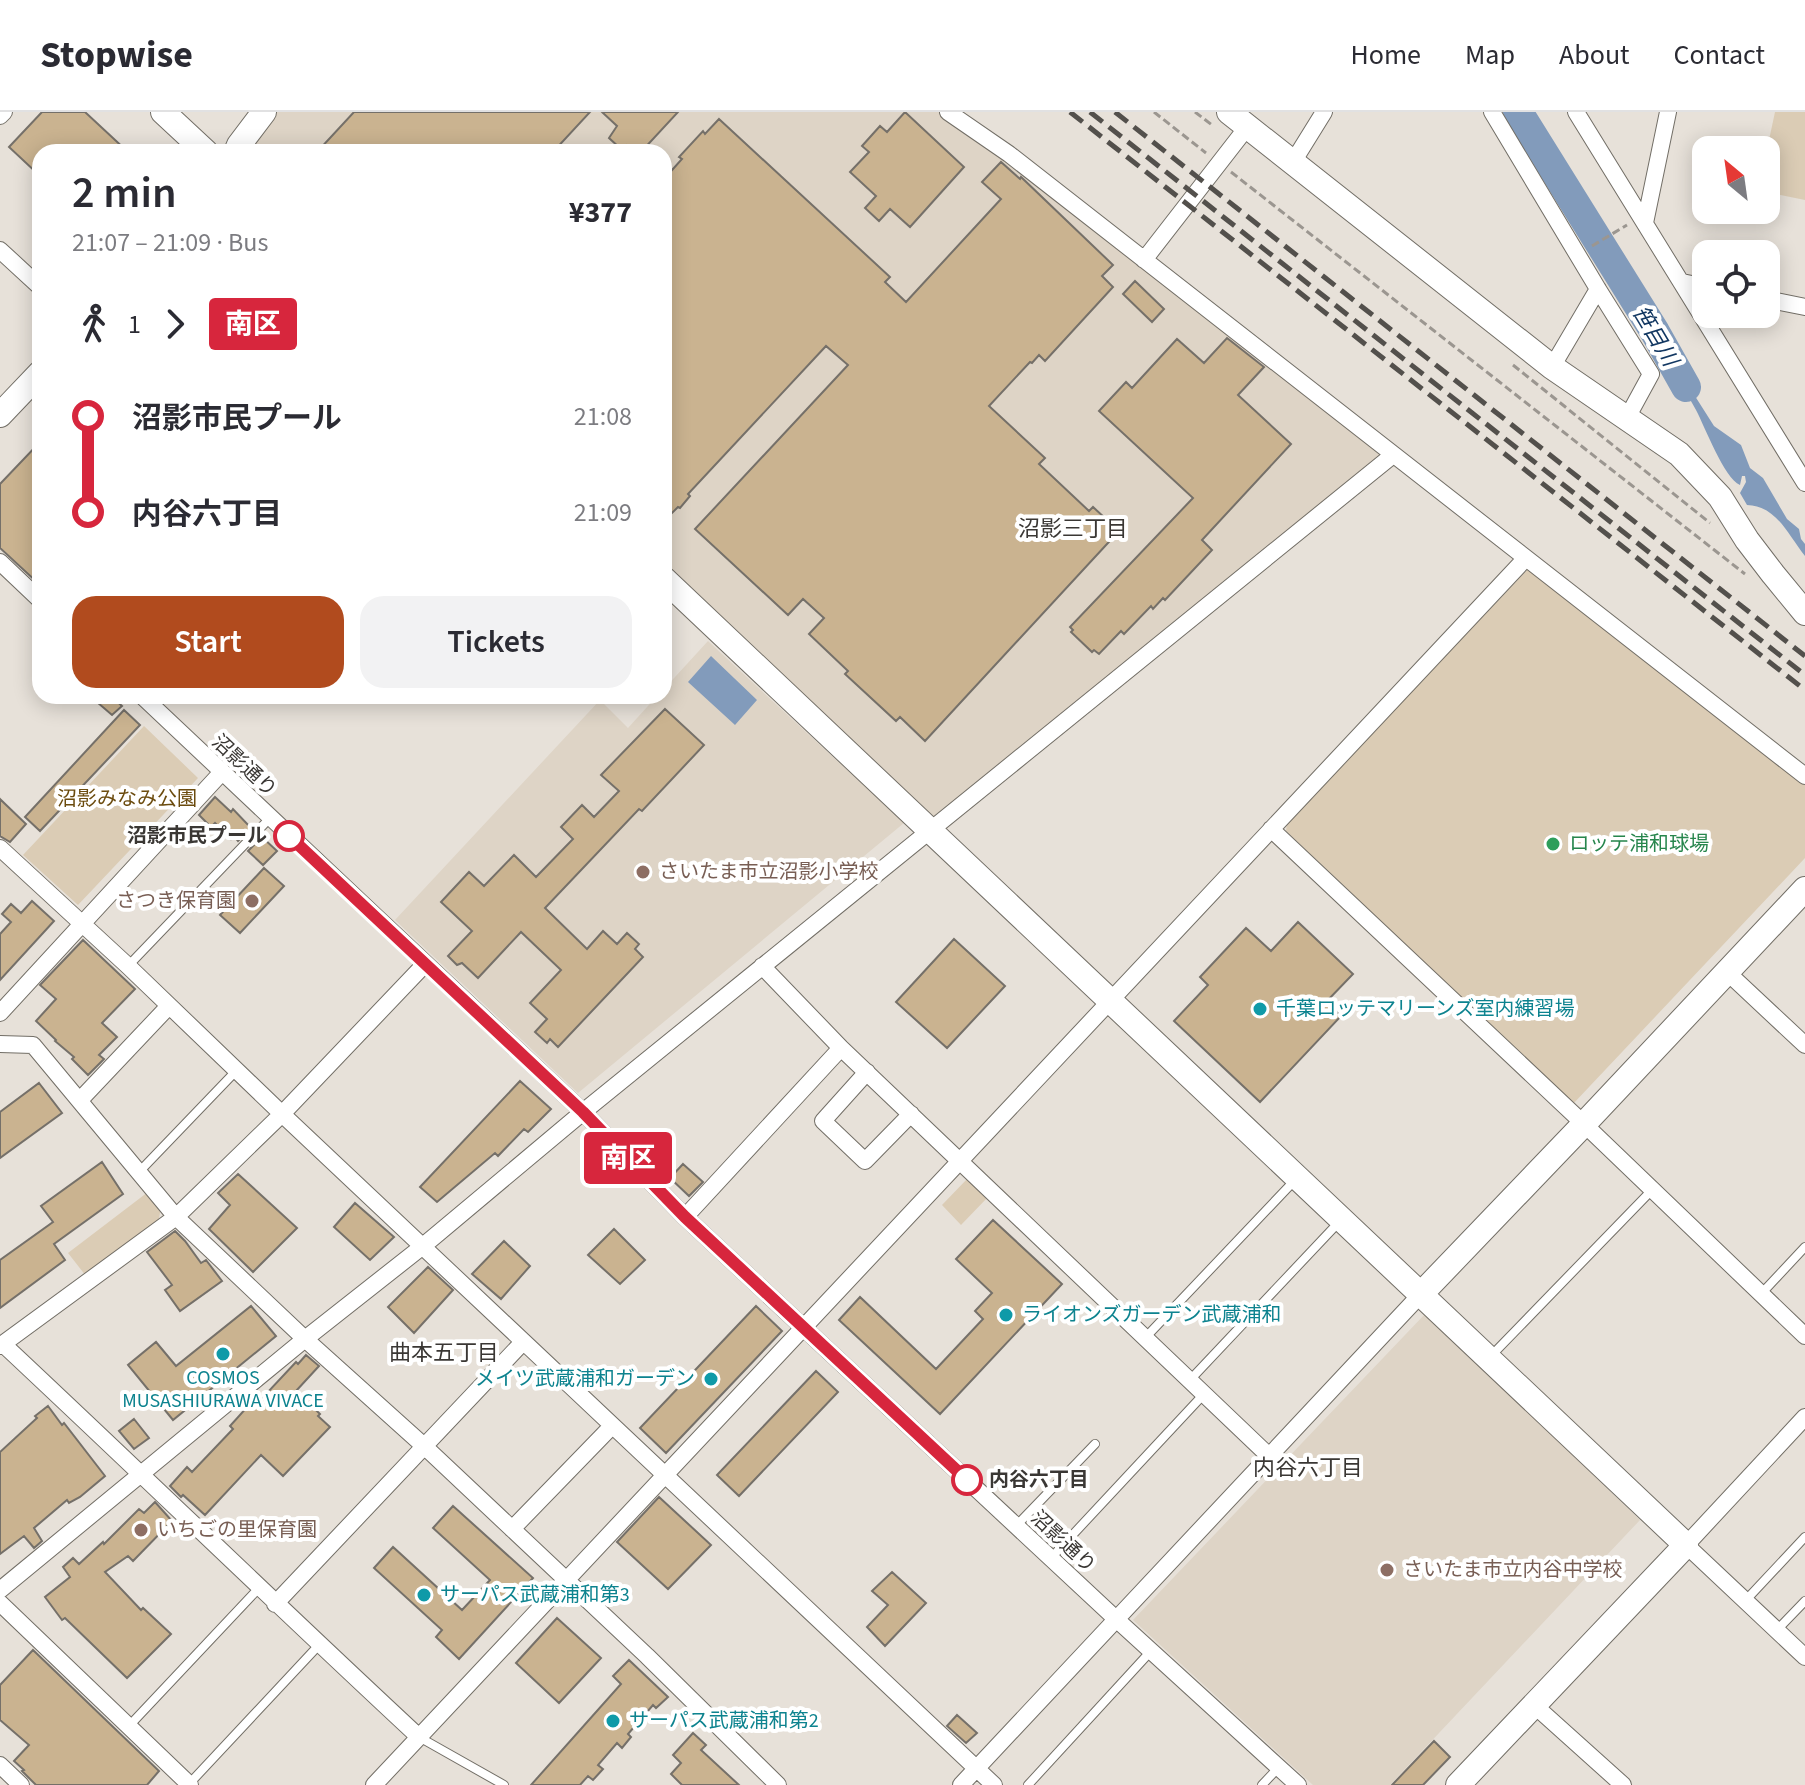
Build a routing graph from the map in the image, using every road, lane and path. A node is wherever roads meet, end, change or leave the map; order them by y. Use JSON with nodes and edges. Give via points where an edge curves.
{"nodes":[{"id":1,"x":163,"y":112,"type":"edge"},
{"id":2,"x":264,"y":112,"type":"edge"},
{"id":3,"x":948,"y":112,"type":"edge"},
{"id":4,"x":1154,"y":112,"type":"edge"},
{"id":5,"x":1324,"y":112,"type":"edge"},
{"id":6,"x":1492,"y":112,"type":"edge"},
{"id":7,"x":1576,"y":112,"type":"edge"},
{"id":8,"x":1668,"y":112,"type":"edge"},
{"id":9,"x":1238,"y":119,"type":"edge"},
{"id":10,"x":197,"y":144,"type":"edge"},
{"id":11,"x":240,"y":144,"type":"edge"},
{"id":12,"x":1293,"y":162,"type":"junction"},
{"id":13,"x":1219,"y":163,"type":"junction"},
{"id":14,"x":1645,"y":223,"type":"junction"},
{"id":15,"x":1627,"y":225,"type":"dead end"},
{"id":16,"x":0,"y":250,"type":"edge"},
{"id":17,"x":1587,"y":250,"type":"dead end"},
{"id":18,"x":1144,"y":260,"type":"junction"},
{"id":19,"x":32,"y":280,"type":"edge"},
{"id":20,"x":1682,"y":282,"type":"junction"},
{"id":21,"x":1692,"y":284,"type":"edge"},
{"id":22,"x":1598,"y":289,"type":"junction"},
{"id":23,"x":1780,"y":302,"type":"edge"},
{"id":24,"x":1805,"y":307,"type":"edge"},
{"id":25,"x":1552,"y":367,"type":"junction"},
{"id":26,"x":32,"y":381,"type":"edge"},
{"id":27,"x":0,"y":415,"type":"edge"},
{"id":28,"x":1627,"y":418,"type":"junction"},
{"id":29,"x":1393,"y":455,"type":"junction"},
{"id":30,"x":1805,"y":483,"type":"edge"},
{"id":31,"x":1526,"y":558,"type":"junction"},
{"id":32,"x":0,"y":562,"type":"edge"},
{"id":33,"x":1755,"y":582,"type":"dead end"},
{"id":34,"x":672,"y":587,"type":"edge"},
{"id":35,"x":32,"y":592,"type":"edge"},
{"id":36,"x":1805,"y":613,"type":"edge"},
{"id":37,"x":150,"y":704,"type":"edge"},
{"id":38,"x":222,"y":772,"type":"junction"},
{"id":39,"x":1805,"y":776,"type":"edge"},
{"id":40,"x":270,"y":818,"type":"junction"},
{"id":41,"x":1271,"y":829,"type":"junction"},
{"id":42,"x":930,"y":830,"type":"junction"},
{"id":43,"x":0,"y":848,"type":"edge"},
{"id":44,"x":1805,"y":889,"type":"edge"},
{"id":45,"x":81,"y":925,"type":"junction"},
{"id":46,"x":425,"y":964,"type":"junction"},
{"id":47,"x":128,"y":966,"type":"junction"},
{"id":48,"x":762,"y":966,"type":"junction"},
{"id":49,"x":1727,"y":972,"type":"junction"},
{"id":50,"x":1111,"y":999,"type":"junction"},
{"id":51,"x":168,"y":1007,"type":"junction"},
{"id":52,"x":0,"y":1013,"type":"edge"},
{"id":53,"x":0,"y":1044,"type":"edge"},
{"id":54,"x":1805,"y":1045,"type":"edge"},
{"id":55,"x":841,"y":1048,"type":"junction"},
{"id":56,"x":236,"y":1071,"type":"junction"},
{"id":57,"x":867,"y":1072,"type":"junction"},
{"id":58,"x":80,"y":1100,"type":"junction"},
{"id":59,"x":583,"y":1112,"type":"junction"},
{"id":60,"x":282,"y":1114,"type":"junction"},
{"id":61,"x":911,"y":1114,"type":"junction"},
{"id":62,"x":1584,"y":1124,"type":"junction"},
{"id":63,"x":960,"y":1161,"type":"junction"},
{"id":64,"x":139,"y":1173,"type":"junction"},
{"id":65,"x":1298,"y":1177,"type":"junction"},
{"id":66,"x":1652,"y":1190,"type":"junction"},
{"id":67,"x":176,"y":1217,"type":"junction"},
{"id":68,"x":685,"y":1217,"type":"junction"},
{"id":69,"x":1343,"y":1218,"type":"junction"},
{"id":70,"x":423,"y":1246,"type":"junction"},
{"id":71,"x":1805,"y":1247,"type":"edge"},
{"id":72,"x":1422,"y":1293,"type":"junction"},
{"id":73,"x":1760,"y":1294,"type":"junction"},
{"id":74,"x":803,"y":1327,"type":"junction"},
{"id":75,"x":1805,"y":1336,"type":"edge"},
{"id":76,"x":1145,"y":1338,"type":"junction"},
{"id":77,"x":305,"y":1339,"type":"junction"},
{"id":78,"x":523,"y":1342,"type":"junction"},
{"id":79,"x":2,"y":1345,"type":"edge"},
{"id":80,"x":1489,"y":1357,"type":"junction"},
{"id":81,"x":1190,"y":1380,"type":"junction"},
{"id":82,"x":1204,"y":1394,"type":"junction"},
{"id":83,"x":1805,"y":1417,"type":"edge"},
{"id":84,"x":612,"y":1426,"type":"junction"},
{"id":85,"x":1095,"y":1444,"type":"dead end"},
{"id":86,"x":424,"y":1446,"type":"junction"},
{"id":87,"x":1269,"y":1456,"type":"junction"},
{"id":88,"x":142,"y":1474,"type":"junction"},
{"id":89,"x":665,"y":1475,"type":"junction"},
{"id":90,"x":1016,"y":1526,"type":"junction"},
{"id":91,"x":512,"y":1529,"type":"junction"},
{"id":92,"x":1805,"y":1537,"type":"edge"},
{"id":93,"x":1686,"y":1545,"type":"junction"},
{"id":94,"x":1051,"y":1558,"type":"junction"},
{"id":95,"x":566,"y":1580,"type":"junction"},
{"id":96,"x":259,"y":1588,"type":"junction"},
{"id":97,"x":0,"y":1590,"type":"edge"},
{"id":98,"x":1745,"y":1601,"type":"junction"},
{"id":99,"x":1805,"y":1601,"type":"edge"},
{"id":100,"x":0,"y":1603,"type":"edge"},
{"id":101,"x":275,"y":1604,"type":"junction"},
{"id":102,"x":1116,"y":1619,"type":"junction"},
{"id":103,"x":1777,"y":1630,"type":"junction"},
{"id":104,"x":319,"y":1645,"type":"junction"},
{"id":105,"x":1151,"y":1651,"type":"junction"},
{"id":106,"x":1805,"y":1657,"type":"edge"},
{"id":107,"x":1534,"y":1705,"type":"junction"},
{"id":108,"x":129,"y":1726,"type":"junction"},
{"id":109,"x":419,"y":1737,"type":"junction"},
{"id":110,"x":0,"y":1765,"type":"edge"},
{"id":111,"x":1279,"y":1767,"type":"junction"},
{"id":112,"x":976,"y":1769,"type":"junction"},
{"id":113,"x":189,"y":1784,"type":"edge"},
{"id":114,"x":21,"y":1785,"type":"edge"},
{"id":115,"x":374,"y":1785,"type":"edge"},
{"id":116,"x":504,"y":1785,"type":"edge"},
{"id":117,"x":778,"y":1785,"type":"edge"},
{"id":118,"x":961,"y":1785,"type":"edge"},
{"id":119,"x":994,"y":1785,"type":"edge"},
{"id":120,"x":1028,"y":1785,"type":"edge"},
{"id":121,"x":1262,"y":1785,"type":"edge"},
{"id":122,"x":1298,"y":1785,"type":"edge"},
{"id":123,"x":1458,"y":1785,"type":"edge"},
{"id":124,"x":1623,"y":1785,"type":"edge"}],
"edges":[{"from":1,"to":10,"type":"street"},
{"from":2,"to":11,"type":"street"},
{"from":3,"to":18,"type":"street"},
{"from":4,"to":13,"type":"path"},
{"from":5,"to":12,"type":"street"},
{"from":6,"to":22,"type":"street"},
{"from":7,"to":14,"type":"street"},
{"from":8,"to":14,"type":"street"},
{"from":9,"to":12,"type":"street"},
{"from":9,"to":13,"type":"street"},
{"from":12,"to":25,"type":"street"},
{"from":13,"to":18,"type":"street"},
{"from":13,"to":33,"type":"path"},
{"from":14,"to":20,"type":"street"},
{"from":15,"to":17,"type":"path"},
{"from":16,"to":19,"type":"street"},
{"from":18,"to":29,"type":"street"},
{"from":20,"to":21,"type":"street"},
{"from":20,"to":30,"type":"street"},
{"from":22,"to":25,"type":"street"},
{"from":22,"to":28,"type":"street","via":[[1651,374]]},
{"from":23,"to":24,"type":"street"},
{"from":25,"to":28,"type":"street"},
{"from":26,"to":27,"type":"street"},
{"from":28,"to":36,"type":"street","via":[[1698,472]]},
{"from":29,"to":31,"type":"street"},
{"from":29,"to":42,"type":"street"},
{"from":31,"to":39,"type":"street"},
{"from":31,"to":41,"type":"street"},
{"from":32,"to":35,"type":"street"},
{"from":34,"to":42,"type":"street"},
{"from":37,"to":38,"type":"street","name":"沼影通り"},
{"from":38,"to":40,"type":"street","name":"沼影通り"},
{"from":38,"to":45,"type":"street"},
{"from":40,"to":46,"type":"street","name":"沼影通り"},
{"from":40,"to":47,"type":"lane"},
{"from":41,"to":50,"type":"street"},
{"from":41,"to":62,"type":"street"},
{"from":42,"to":48,"type":"street"},
{"from":42,"to":50,"type":"street"},
{"from":43,"to":45,"type":"street"},
{"from":44,"to":49,"type":"street"},
{"from":45,"to":47,"type":"street"},
{"from":45,"to":52,"type":"street"},
{"from":46,"to":59,"type":"street","name":"沼影通り"},
{"from":46,"to":60,"type":"street"},
{"from":47,"to":51,"type":"street"},
{"from":48,"to":55,"type":"street"},
{"from":48,"to":59,"type":"street"},
{"from":49,"to":54,"type":"street"},
{"from":49,"to":62,"type":"street"},
{"from":50,"to":63,"type":"street"},
{"from":50,"to":65,"type":"street"},
{"from":51,"to":56,"type":"street"},
{"from":51,"to":58,"type":"street"},
{"from":53,"to":58,"type":"street","via":[[33,1045]]},
{"from":55,"to":57,"type":"street"},
{"from":55,"to":68,"type":"street"},
{"from":56,"to":60,"type":"street"},
{"from":56,"to":64,"type":"lane"},
{"from":57,"to":61,"type":"street"},
{"from":57,"to":61,"type":"street","via":[[823,1121],[865,1161]]},
{"from":58,"to":64,"type":"street"},
{"from":59,"to":68,"type":"street","name":"沼影通り"},
{"from":59,"to":70,"type":"street"},
{"from":60,"to":67,"type":"street"},
{"from":60,"to":70,"type":"street"},
{"from":61,"to":63,"type":"street"},
{"from":62,"to":66,"type":"street"},
{"from":62,"to":72,"type":"street"},
{"from":63,"to":74,"type":"street"},
{"from":63,"to":76,"type":"street"},
{"from":64,"to":67,"type":"street"},
{"from":65,"to":69,"type":"street"},
{"from":65,"to":76,"type":"lane"},
{"from":66,"to":73,"type":"street"},
{"from":66,"to":80,"type":"lane"},
{"from":67,"to":77,"type":"street"},
{"from":67,"to":79,"type":"street"},
{"from":68,"to":74,"type":"street","name":"沼影通り"},
{"from":69,"to":72,"type":"street"},
{"from":69,"to":81,"type":"lane"},
{"from":70,"to":77,"type":"street"},
{"from":70,"to":78,"type":"street"},
{"from":71,"to":73,"type":"lane"},
{"from":72,"to":80,"type":"street"},
{"from":72,"to":87,"type":"street"},
{"from":73,"to":75,"type":"street"},
{"from":74,"to":89,"type":"street"},
{"from":74,"to":90,"type":"street","name":"沼影通り"},
{"from":76,"to":81,"type":"street"},
{"from":77,"to":86,"type":"street"},
{"from":77,"to":88,"type":"street"},
{"from":78,"to":84,"type":"street"},
{"from":78,"to":86,"type":"street"},
{"from":79,"to":88,"type":"street"},
{"from":80,"to":93,"type":"street"},
{"from":81,"to":82,"type":"street"},
{"from":82,"to":87,"type":"street"},
{"from":82,"to":94,"type":"lane"},
{"from":83,"to":93,"type":"street"},
{"from":84,"to":89,"type":"street"},
{"from":84,"to":91,"type":"street"},
{"from":85,"to":90,"type":"lane"},
{"from":86,"to":91,"type":"street"},
{"from":86,"to":101,"type":"street"},
{"from":87,"to":102,"type":"street"},
{"from":88,"to":96,"type":"street"},
{"from":88,"to":97,"type":"street"},
{"from":89,"to":95,"type":"street"},
{"from":89,"to":112,"type":"street"},
{"from":90,"to":94,"type":"street","name":"沼影通り"},
{"from":91,"to":95,"type":"street"},
{"from":92,"to":98,"type":"lane"},
{"from":93,"to":98,"type":"street"},
{"from":93,"to":107,"type":"street"},
{"from":94,"to":102,"type":"street","name":"沼影通り"},
{"from":95,"to":109,"type":"street"},
{"from":95,"to":117,"type":"street"},
{"from":96,"to":101,"type":"street"},
{"from":96,"to":108,"type":"lane"},
{"from":98,"to":103,"type":"street"},
{"from":99,"to":103,"type":"lane"},
{"from":100,"to":108,"type":"street"},
{"from":101,"to":104,"type":"street"},
{"from":102,"to":105,"type":"street","name":"沼影通り"},
{"from":102,"to":112,"type":"street"},
{"from":103,"to":106,"type":"street"},
{"from":104,"to":109,"type":"street"},
{"from":104,"to":113,"type":"lane"},
{"from":105,"to":111,"type":"street","name":"沼影通り"},
{"from":105,"to":120,"type":"lane"},
{"from":107,"to":123,"type":"street"},
{"from":107,"to":124,"type":"street"},
{"from":108,"to":113,"type":"street"},
{"from":109,"to":115,"type":"street"},
{"from":109,"to":116,"type":"lane"},
{"from":110,"to":114,"type":"street"},
{"from":111,"to":121,"type":"lane"},
{"from":111,"to":122,"type":"street","name":"沼影通り"},
{"from":112,"to":118,"type":"street"},
{"from":112,"to":119,"type":"street"}]}
